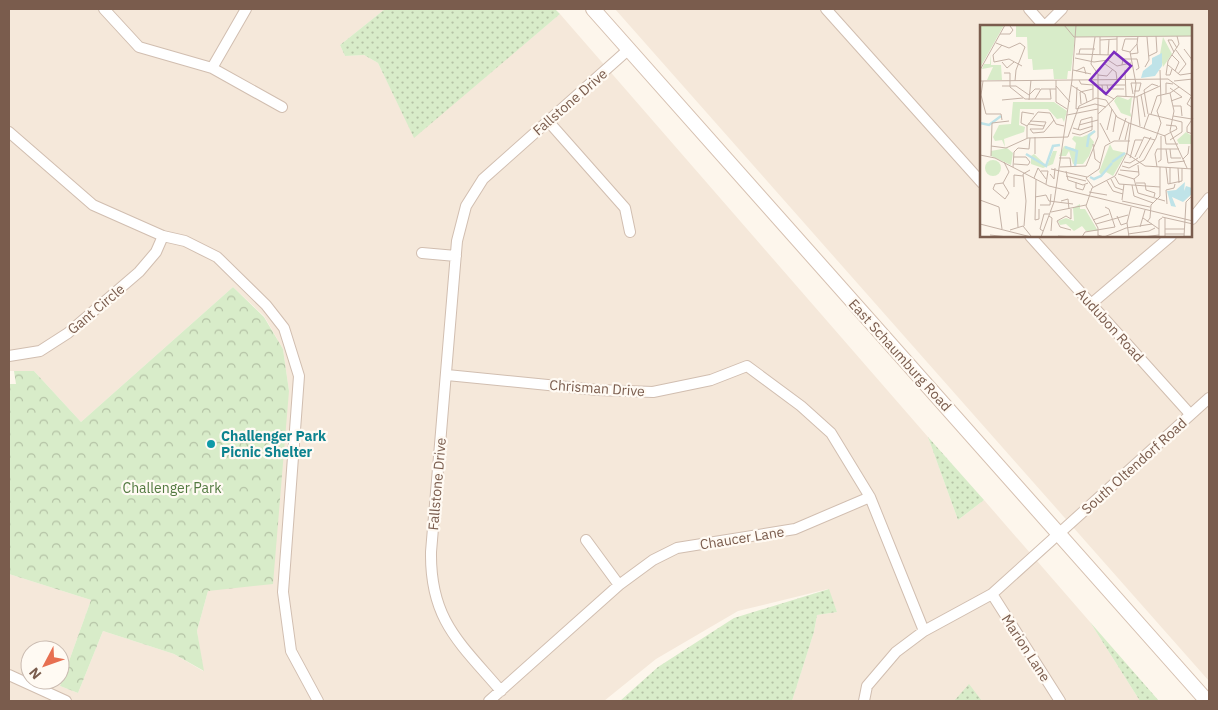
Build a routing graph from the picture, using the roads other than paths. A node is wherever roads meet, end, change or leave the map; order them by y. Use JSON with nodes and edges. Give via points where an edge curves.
{"nodes":[{"id":1,"x":104,"y":9,"type":"edge"},
{"id":2,"x":246,"y":9,"type":"edge"},
{"id":3,"x":593,"y":9,"type":"edge"},
{"id":4,"x":826,"y":9,"type":"edge"},
{"id":5,"x":1029,"y":9,"type":"edge"},
{"id":6,"x":1062,"y":9,"type":"edge"},
{"id":7,"x":1044,"y":25,"type":"edge"},
{"id":8,"x":1046,"y":25,"type":"edge"},
{"id":9,"x":629,"y":49,"type":"junction"},
{"id":10,"x":212,"y":68,"type":"junction"},
{"id":11,"x":282,"y":107,"type":"dead end"},
{"id":12,"x":548,"y":121,"type":"junction"},
{"id":13,"x":9,"y":132,"type":"edge"},
{"id":14,"x":980,"y":181,"type":"edge"},
{"id":15,"x":1209,"y":198,"type":"edge"},
{"id":16,"x":1193,"y":218,"type":"edge"},
{"id":17,"x":630,"y":232,"type":"dead end"},
{"id":18,"x":163,"y":236,"type":"junction"},
{"id":19,"x":1032,"y":238,"type":"edge"},
{"id":20,"x":1169,"y":238,"type":"edge"},
{"id":21,"x":422,"y":253,"type":"dead end"},
{"id":22,"x":456,"y":256,"type":"junction"},
{"id":23,"x":1091,"y":304,"type":"junction"},
{"id":24,"x":9,"y":356,"type":"edge"},
{"id":25,"x":447,"y":375,"type":"junction"},
{"id":26,"x":1209,"y":398,"type":"edge"},
{"id":27,"x":1190,"y":414,"type":"junction"},
{"id":28,"x":870,"y":497,"type":"junction"},
{"id":29,"x":1059,"y":534,"type":"junction"},
{"id":30,"x":586,"y":540,"type":"dead end"},
{"id":31,"x":619,"y":585,"type":"junction"},
{"id":32,"x":992,"y":594,"type":"junction"},
{"id":33,"x":924,"y":631,"type":"junction"},
{"id":34,"x":9,"y":675,"type":"edge"},
{"id":35,"x":501,"y":691,"type":"junction"},
{"id":36,"x":66,"y":701,"type":"edge"},
{"id":37,"x":318,"y":701,"type":"edge"},
{"id":38,"x":489,"y":701,"type":"edge"},
{"id":39,"x":864,"y":701,"type":"edge"},
{"id":40,"x":1060,"y":701,"type":"edge"},
{"id":41,"x":1207,"y":701,"type":"edge"}],
"edges":[{"from":1,"to":10,"type":"street","via":[[139,48]]},
{"from":2,"to":10,"type":"street"},
{"from":3,"to":9,"type":"main road","name":"East Schaumburg Road"},
{"from":4,"to":14,"type":"street"},
{"from":5,"to":7,"type":"street"},
{"from":6,"to":8,"type":"street"},
{"from":9,"to":12,"type":"street","name":"Fallstone Drive"},
{"from":9,"to":29,"type":"main road","name":"East Schaumburg Road"},
{"from":10,"to":11,"type":"street"},
{"from":12,"to":17,"type":"street","via":[[625,208]]},
{"from":12,"to":22,"type":"street","name":"Fallstone Drive","via":[[483,179],[466,206]]},
{"from":13,"to":18,"type":"street","via":[[93,205]]},
{"from":15,"to":16,"type":"street"},
{"from":18,"to":24,"type":"street","name":"Gant Circle","via":[[156,252],[140,272],[68,333],[40,350]]},
{"from":18,"to":37,"type":"street","via":[[185,241],[216,257],[266,305],[284,328],[292,352],[299,376],[283,592],[291,651]]},
{"from":19,"to":23,"type":"street","name":"Audubon Road"},
{"from":20,"to":23,"type":"street"},
{"from":21,"to":22,"type":"street"},
{"from":22,"to":25,"type":"street","name":"Fallstone Drive"},
{"from":23,"to":27,"type":"street","name":"Audubon Road"},
{"from":25,"to":28,"type":"street","name":"Chrisman Drive","via":[[598,390],[653,392],[711,380],[747,366],[801,406],[831,434]]},
{"from":25,"to":35,"type":"street","name":"Fallstone Drive","via":[[430,578],[445,623]]},
{"from":26,"to":27,"type":"street","name":"South Oltendorf Road"},
{"from":27,"to":29,"type":"street","name":"South Oltendorf Road"},
{"from":28,"to":31,"type":"street","name":"Chaucer Lane","via":[[795,529],[677,548],[653,560]]},
{"from":28,"to":33,"type":"street","name":"Chrisman Drive"},
{"from":29,"to":32,"type":"street","name":"South Oltendorf Road"},
{"from":29,"to":41,"type":"main road","name":"East Schaumburg Road"},
{"from":30,"to":31,"type":"street"},
{"from":31,"to":35,"type":"street","name":"Chaucer Lane"},
{"from":32,"to":33,"type":"street","name":"South Oltendorf Road"},
{"from":32,"to":40,"type":"street","name":"Marion Lane"},
{"from":33,"to":39,"type":"street","name":"South Oltendorf Road","via":[[884,665],[867,686]]},
{"from":34,"to":36,"type":"street"},
{"from":35,"to":38,"type":"street","name":"Chaucer Lane"}]}
